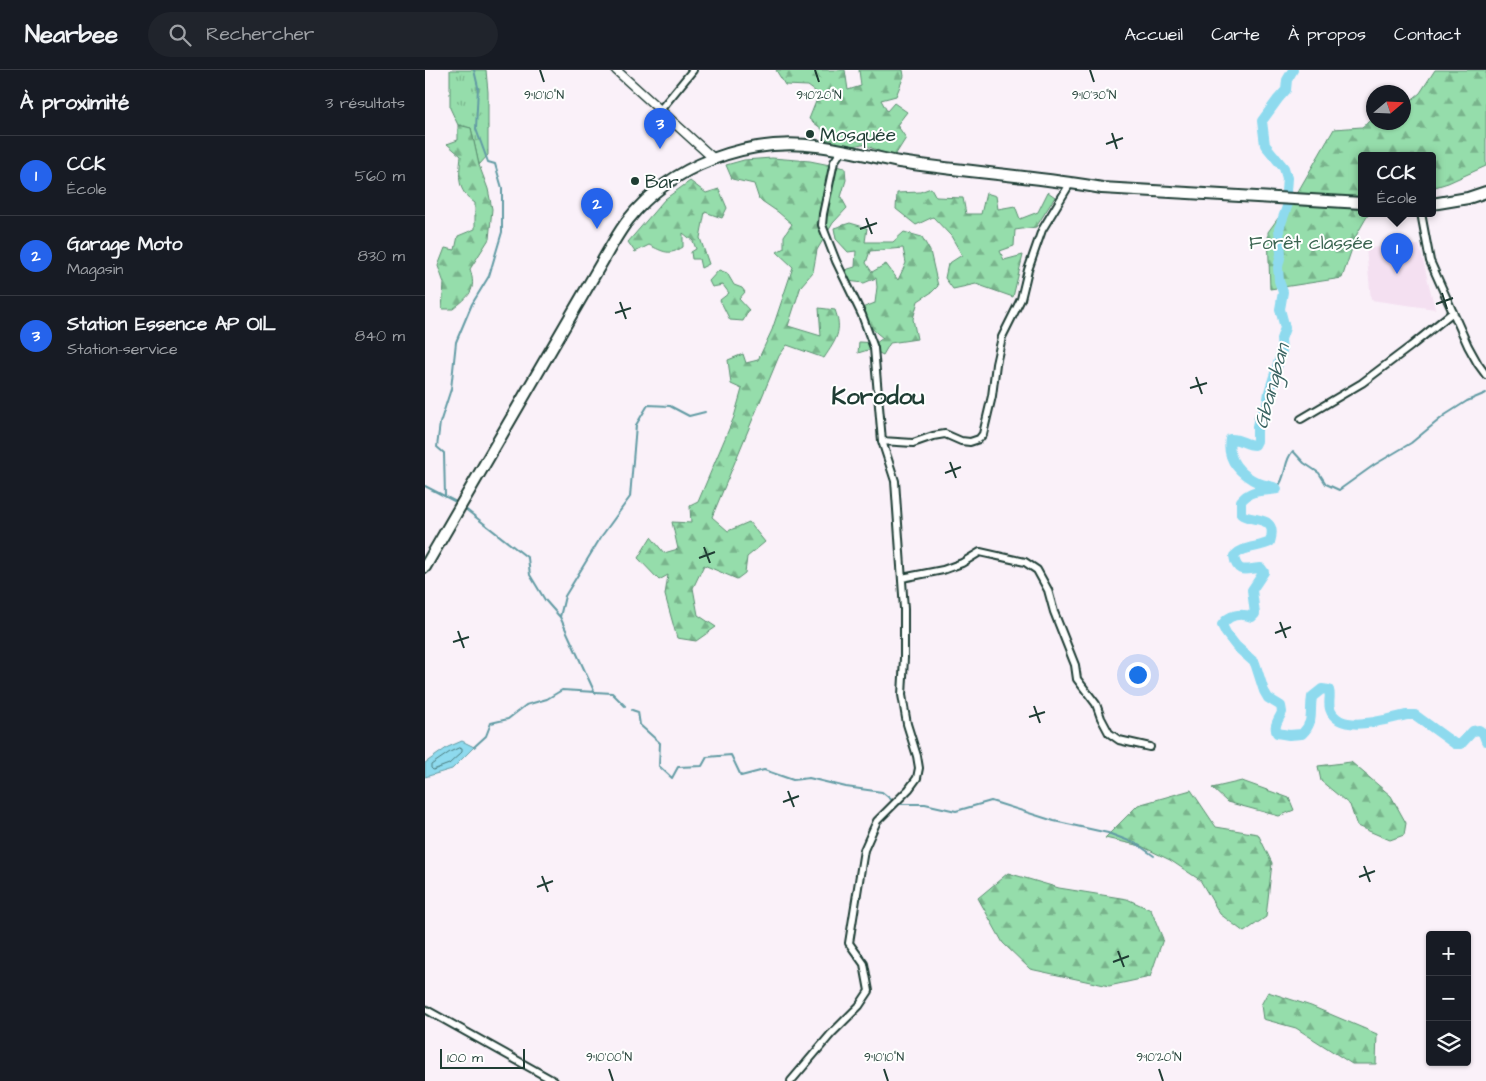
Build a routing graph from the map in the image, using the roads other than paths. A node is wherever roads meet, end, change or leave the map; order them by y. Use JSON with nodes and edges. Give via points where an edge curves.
{"nodes":[{"id":1,"x":616,"y":70,"type":"edge"},
{"id":2,"x":693,"y":70,"type":"edge"},
{"id":3,"x":661,"y":109,"type":"junction"},
{"id":4,"x":842,"y":150,"type":"junction"},
{"id":5,"x":714,"y":159,"type":"junction"},
{"id":6,"x":1071,"y":182,"type":"junction"},
{"id":7,"x":1486,"y":192,"type":"edge"},
{"id":8,"x":1358,"y":203,"type":"edge"},
{"id":9,"x":1436,"y":203,"type":"edge"},
{"id":10,"x":1422,"y":217,"type":"edge"},
{"id":11,"x":1453,"y":312,"type":"junction"},
{"id":12,"x":1486,"y":375,"type":"edge"},
{"id":13,"x":1301,"y":419,"type":"dead end"},
{"id":14,"x":882,"y":441,"type":"junction"},
{"id":15,"x":425,"y":567,"type":"edge"},
{"id":16,"x":901,"y":578,"type":"junction"},
{"id":17,"x":1150,"y":747,"type":"dead end"},
{"id":18,"x":425,"y":1009,"type":"edge"},
{"id":19,"x":554,"y":1081,"type":"edge"},
{"id":20,"x":791,"y":1081,"type":"edge"}],
"edges":[{"from":1,"to":3,"type":"street"},
{"from":2,"to":3,"type":"street"},
{"from":3,"to":5,"type":"street"},
{"from":4,"to":5,"type":"highway","via":[[781,144],[741,150]]},
{"from":4,"to":6,"type":"highway","via":[[898,162]]},
{"from":4,"to":14,"type":"street","via":[[834,162],[821,225],[862,315],[873,348]]},
{"from":5,"to":15,"type":"highway","via":[[673,180],[628,220]]},
{"from":6,"to":8,"type":"highway","via":[[1102,188]]},
{"from":6,"to":14,"type":"street","via":[[1042,230],[1021,299],[1002,337],[983,434],[970,442],[961,442],[945,434],[913,443]]},
{"from":7,"to":9,"type":"highway"},
{"from":10,"to":11,"type":"street","via":[[1430,261]]},
{"from":11,"to":12,"type":"street"},
{"from":11,"to":13,"type":"street","via":[[1362,383]]},
{"from":14,"to":16,"type":"street","via":[[895,482]]},
{"from":16,"to":17,"type":"street","via":[[962,564],[980,552],[1025,562],[1037,570],[1048,590],[1077,679],[1096,704],[1109,733],[1119,740]]},
{"from":16,"to":20,"type":"street","via":[[904,609],[902,695],[917,756],[917,778],[877,821],[865,850],[849,942],[865,964],[869,991]]},
{"from":18,"to":19,"type":"street"}]}
